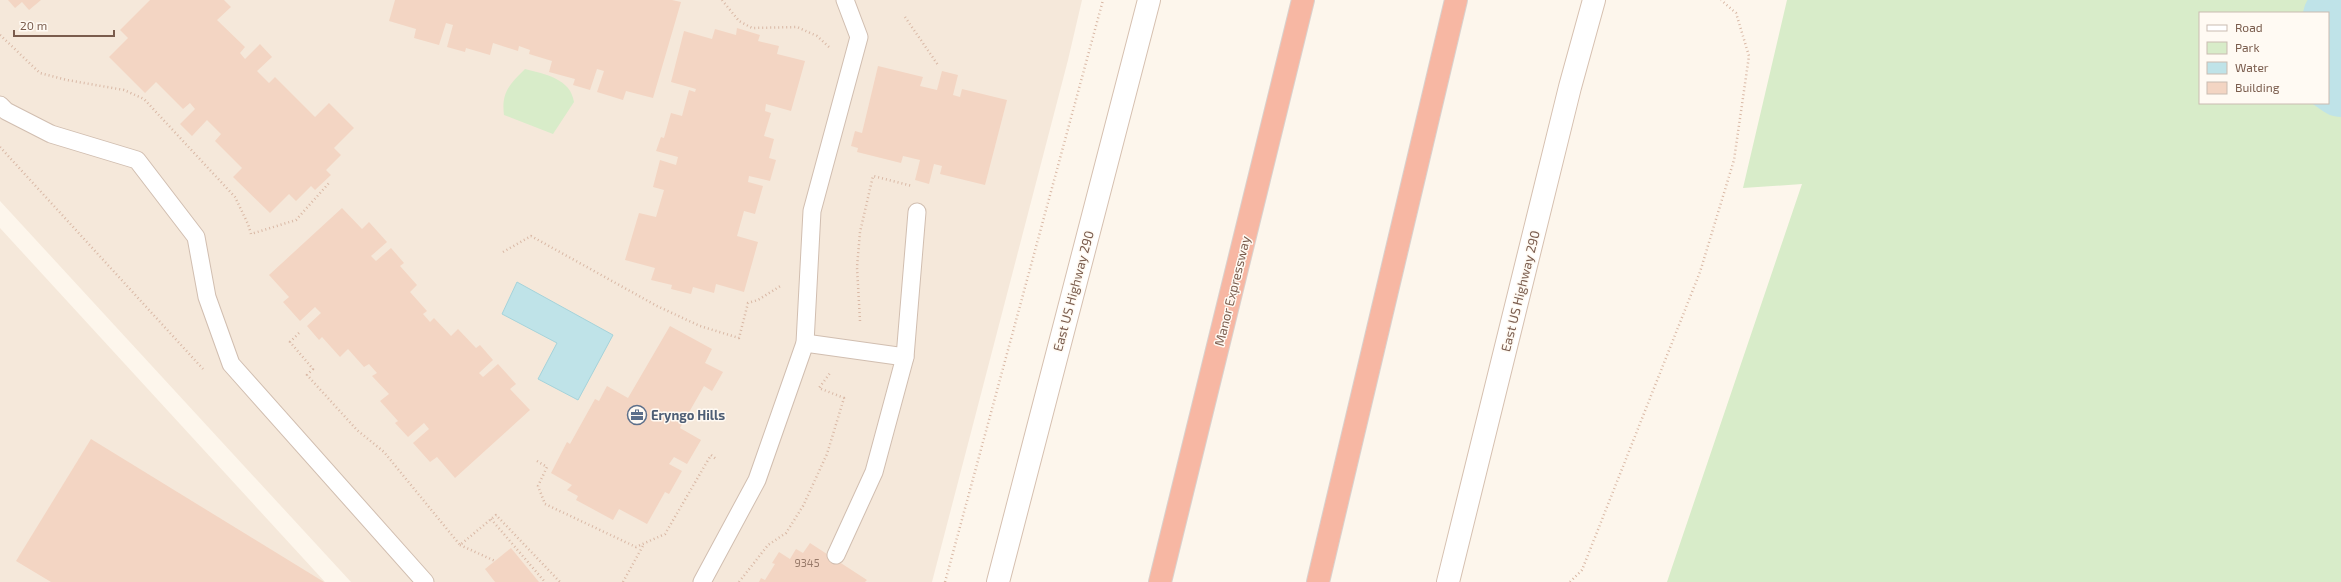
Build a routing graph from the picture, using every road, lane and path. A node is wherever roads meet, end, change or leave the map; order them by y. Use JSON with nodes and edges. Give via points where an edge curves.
{"nodes":[{"id":1,"x":722,"y":0,"type":"edge"},
{"id":2,"x":845,"y":0,"type":"edge"},
{"id":3,"x":1103,"y":0,"type":"edge"},
{"id":4,"x":1149,"y":0,"type":"edge"},
{"id":5,"x":1303,"y":0,"type":"edge"},
{"id":6,"x":1456,"y":0,"type":"edge"},
{"id":7,"x":1594,"y":0,"type":"edge"},
{"id":8,"x":1721,"y":0,"type":"edge"},
{"id":9,"x":905,"y":17,"type":"dead end"},
{"id":10,"x":0,"y":36,"type":"edge"},
{"id":11,"x":832,"y":44,"type":"dead end"},
{"id":12,"x":938,"y":66,"type":"dead end"},
{"id":13,"x":0,"y":105,"type":"edge"},
{"id":14,"x":0,"y":147,"type":"edge"},
{"id":15,"x":329,"y":183,"type":"dead end"},
{"id":16,"x":912,"y":186,"type":"dead end"},
{"id":17,"x":917,"y":212,"type":"dead end"},
{"id":18,"x":503,"y":252,"type":"dead end"},
{"id":19,"x":782,"y":278,"type":"dead end"},
{"id":20,"x":860,"y":321,"type":"dead end"},
{"id":21,"x":299,"y":334,"type":"dead end"},
{"id":22,"x":805,"y":343,"type":"junction"},
{"id":23,"x":905,"y":358,"type":"junction"},
{"id":24,"x":833,"y":371,"type":"dead end"},
{"id":25,"x":206,"y":373,"type":"dead end"},
{"id":26,"x":716,"y":458,"type":"dead end"},
{"id":27,"x":537,"y":461,"type":"dead end"},
{"id":28,"x":491,"y":519,"type":"junction"},
{"id":29,"x":644,"y":543,"type":"junction"},
{"id":30,"x":460,"y":544,"type":"junction"},
{"id":31,"x":836,"y":555,"type":"dead end"},
{"id":32,"x":495,"y":561,"type":"dead end"},
{"id":33,"x":425,"y":582,"type":"edge"},
{"id":34,"x":545,"y":582,"type":"edge"},
{"id":35,"x":560,"y":582,"type":"edge"},
{"id":36,"x":623,"y":582,"type":"edge"},
{"id":37,"x":702,"y":582,"type":"edge"},
{"id":38,"x":739,"y":582,"type":"edge"},
{"id":39,"x":945,"y":582,"type":"edge"},
{"id":40,"x":998,"y":582,"type":"edge"},
{"id":41,"x":1160,"y":582,"type":"edge"},
{"id":42,"x":1318,"y":582,"type":"edge"},
{"id":43,"x":1448,"y":582,"type":"edge"},
{"id":44,"x":1570,"y":582,"type":"edge"}],
"edges":[{"from":1,"to":11,"type":"path","via":[[739,22],[752,28],[797,27],[817,36],[831,49]]},
{"from":2,"to":22,"type":"lane","via":[[859,37],[812,211]]},
{"from":3,"to":39,"type":"path"},
{"from":4,"to":40,"type":"main road","name":"East US Highway 290"},
{"from":5,"to":41,"type":"highway","name":"Manor Expressway"},
{"from":6,"to":42,"type":"highway"},
{"from":7,"to":43,"type":"main road","name":"East US Highway 290","via":[[1570,87]]},
{"from":8,"to":44,"type":"path","via":[[1736,13],[1749,56],[1734,160],[1700,272],[1582,570]]},
{"from":9,"to":12,"type":"path"},
{"from":10,"to":15,"type":"path","via":[[40,73],[124,90],[144,99],[235,197],[251,234],[296,220]]},
{"from":13,"to":33,"type":"lane","via":[[6,111],[50,134],[137,160],[196,237],[207,297],[231,364]]},
{"from":14,"to":25,"type":"path"},
{"from":16,"to":20,"type":"path","via":[[873,176],[860,232],[857,267]]},
{"from":17,"to":23,"type":"lane"},
{"from":18,"to":19,"type":"path","via":[[531,236],[657,306],[700,326],[739,338],[748,303],[783,285]]},
{"from":21,"to":30,"type":"path","via":[[290,342],[313,370],[306,375],[357,430],[384,452]]},
{"from":22,"to":23,"type":"lane"},
{"from":22,"to":37,"type":"lane","via":[[757,480]]},
{"from":23,"to":31,"type":"lane","via":[[874,472]]},
{"from":24,"to":38,"type":"path","via":[[819,388],[844,398],[827,454],[803,506],[786,533],[768,545]]},
{"from":26,"to":29,"type":"path","via":[[711,455],[665,534]]},
{"from":27,"to":29,"type":"path","via":[[547,467],[538,486],[545,504],[636,547]]},
{"from":28,"to":30,"type":"path"},
{"from":28,"to":34,"type":"path"},
{"from":28,"to":35,"type":"path","via":[[496,515]]},
{"from":29,"to":36,"type":"path"},
{"from":30,"to":32,"type":"path"}]}
